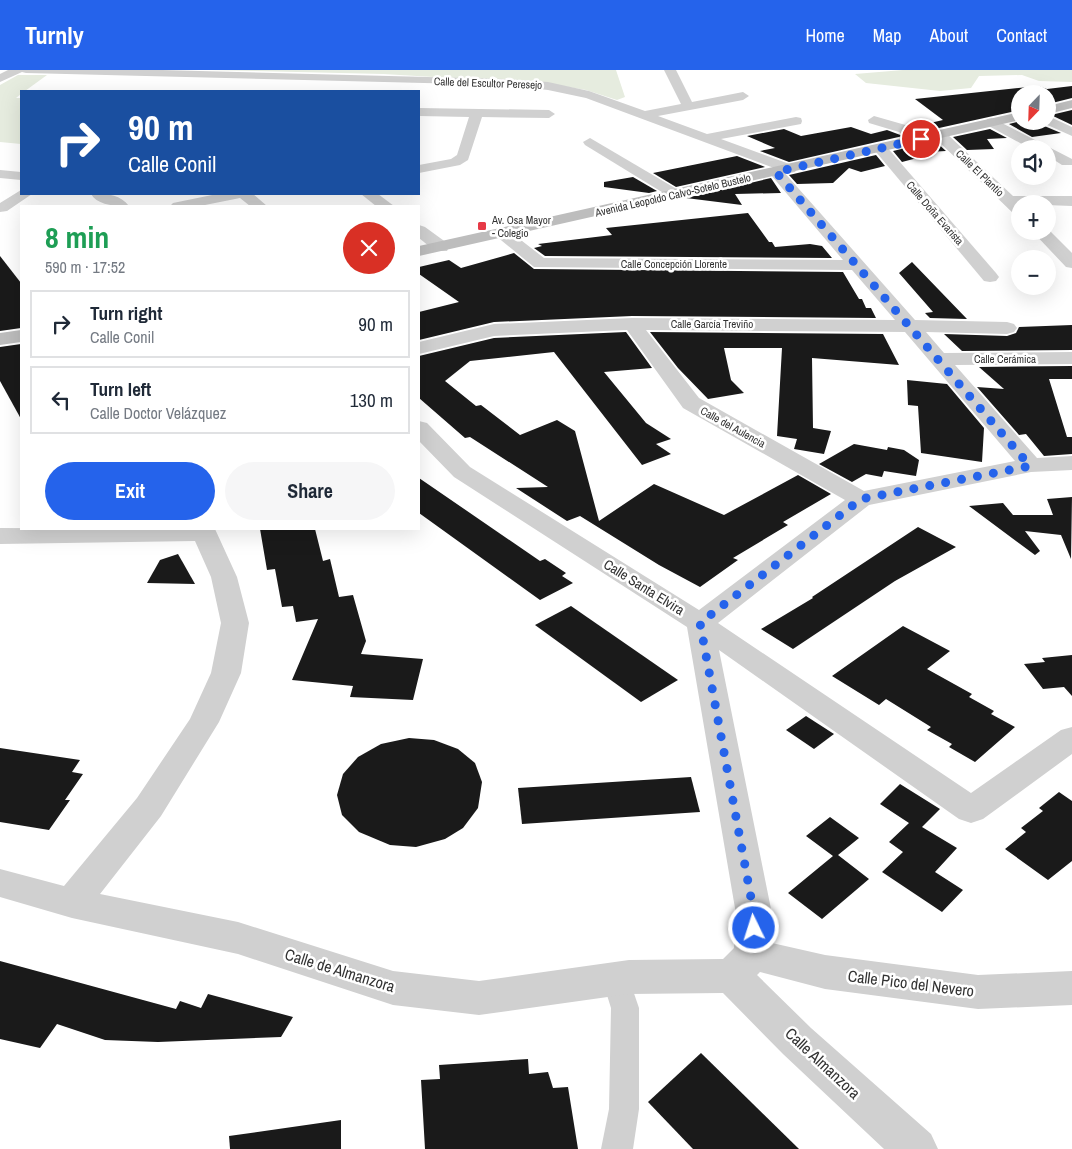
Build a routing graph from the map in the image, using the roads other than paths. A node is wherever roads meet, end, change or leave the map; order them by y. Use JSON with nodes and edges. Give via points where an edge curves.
{"nodes":[{"id":1,"x":17,"y":70,"type":"edge"},
{"id":2,"x":26,"y":70,"type":"edge"},
{"id":3,"x":670,"y":70,"type":"edge"},
{"id":4,"x":277,"y":77,"type":"junction"},
{"id":5,"x":306,"y":78,"type":"junction"},
{"id":6,"x":0,"y":79,"type":"edge"},
{"id":7,"x":290,"y":88,"type":"edge"},
{"id":8,"x":743,"y":96,"type":"dead end"},
{"id":9,"x":1072,"y":104,"type":"edge"},
{"id":10,"x":688,"y":107,"type":"junction"},
{"id":11,"x":1056,"y":108,"type":"edge"},
{"id":12,"x":420,"y":112,"type":"edge"},
{"id":13,"x":477,"y":112,"type":"junction"},
{"id":14,"x":549,"y":114,"type":"dead end"},
{"id":15,"x":645,"y":115,"type":"junction"},
{"id":16,"x":1011,"y":118,"type":"edge"},
{"id":17,"x":874,"y":120,"type":"dead end"},
{"id":18,"x":796,"y":121,"type":"dead end"},
{"id":19,"x":992,"y":122,"type":"junction"},
{"id":20,"x":1056,"y":124,"type":"edge"},
{"id":21,"x":1072,"y":132,"type":"edge"},
{"id":22,"x":940,"y":134,"type":"junction"},
{"id":23,"x":704,"y":138,"type":"junction"},
{"id":24,"x":921,"y":139,"type":"junction"},
{"id":25,"x":1025,"y":140,"type":"edge"},
{"id":26,"x":590,"y":142,"type":"dead end"},
{"id":27,"x":880,"y":148,"type":"junction"},
{"id":28,"x":1056,"y":156,"type":"edge"},
{"id":29,"x":1067,"y":162,"type":"dead end"},
{"id":30,"x":420,"y":169,"type":"edge"},
{"id":31,"x":783,"y":170,"type":"junction"},
{"id":32,"x":0,"y":174,"type":"edge"},
{"id":33,"x":20,"y":176,"type":"edge"},
{"id":34,"x":676,"y":194,"type":"junction"},
{"id":35,"x":23,"y":195,"type":"edge"},
{"id":36,"x":100,"y":195,"type":"edge"},
{"id":37,"x":233,"y":195,"type":"edge"},
{"id":38,"x":245,"y":195,"type":"edge"},
{"id":39,"x":370,"y":195,"type":"edge"},
{"id":40,"x":1072,"y":201,"type":"edge"},
{"id":41,"x":1011,"y":202,"type":"edge"},
{"id":42,"x":1056,"y":202,"type":"edge"},
{"id":43,"x":120,"y":205,"type":"edge"},
{"id":44,"x":183,"y":205,"type":"edge"},
{"id":45,"x":258,"y":205,"type":"edge"},
{"id":46,"x":384,"y":205,"type":"edge"},
{"id":47,"x":2,"y":208,"type":"dead end"},
{"id":48,"x":420,"y":231,"type":"edge"},
{"id":49,"x":502,"y":233,"type":"junction"},
{"id":50,"x":1049,"y":240,"type":"edge"},
{"id":51,"x":440,"y":247,"type":"junction"},
{"id":52,"x":420,"y":251,"type":"edge"},
{"id":53,"x":1072,"y":263,"type":"edge"},
{"id":54,"x":857,"y":265,"type":"junction"},
{"id":55,"x":990,"y":277,"type":"dead end"},
{"id":56,"x":632,"y":324,"type":"junction"},
{"id":57,"x":910,"y":326,"type":"junction"},
{"id":58,"x":1007,"y":328,"type":"dead end"},
{"id":59,"x":20,"y":336,"type":"edge"},
{"id":60,"x":0,"y":340,"type":"edge"},
{"id":61,"x":420,"y":348,"type":"edge"},
{"id":62,"x":1072,"y":358,"type":"edge"},
{"id":63,"x":937,"y":359,"type":"junction"},
{"id":64,"x":420,"y":429,"type":"edge"},
{"id":65,"x":1072,"y":463,"type":"edge"},
{"id":66,"x":1030,"y":466,"type":"junction"},
{"id":67,"x":861,"y":499,"type":"junction"},
{"id":68,"x":203,"y":531,"type":"edge"},
{"id":69,"x":0,"y":536,"type":"edge"},
{"id":70,"x":700,"y":623,"type":"junction"},
{"id":71,"x":1072,"y":738,"type":"edge"},
{"id":72,"x":0,"y":884,"type":"edge"},
{"id":73,"x":72,"y":903,"type":"junction"},
{"id":74,"x":742,"y":965,"type":"junction"},
{"id":75,"x":616,"y":978,"type":"junction"},
{"id":76,"x":1072,"y":988,"type":"edge"},
{"id":77,"x":617,"y":1149,"type":"edge"},
{"id":78,"x":916,"y":1149,"type":"edge"}],
"edges":[{"from":1,"to":6,"type":"street"},
{"from":2,"to":4,"type":"street","name":"Calle del Escultor Peresejo"},
{"from":3,"to":10,"type":"street"},
{"from":4,"to":5,"type":"street","name":"Calle del Escultor Peresejo"},
{"from":4,"to":7,"type":"street"},
{"from":5,"to":7,"type":"street"},
{"from":5,"to":15,"type":"street","name":"Calle del Escultor Peresejo","via":[[524,83],[580,92]]},
{"from":8,"to":10,"type":"street"},
{"from":9,"to":11,"type":"main road"},
{"from":10,"to":15,"type":"street"},
{"from":12,"to":13,"type":"street"},
{"from":13,"to":14,"type":"street"},
{"from":13,"to":30,"type":"street","via":[[463,157],[455,162]]},
{"from":15,"to":23,"type":"street","name":"Calle del Escultor Peresejo"},
{"from":16,"to":19,"type":"main road","name":"Avenida Leopoldo Calvo-Sotelo Bustelo"},
{"from":17,"to":24,"type":"street","via":[[904,129]]},
{"from":18,"to":23,"type":"street"},
{"from":19,"to":22,"type":"main road","name":"Avenida Leopoldo Calvo-Sotelo Bustelo"},
{"from":19,"to":25,"type":"street"},
{"from":20,"to":21,"type":"street"},
{"from":22,"to":24,"type":"main road","name":"Avenida Leopoldo Calvo-Sotelo Bustelo"},
{"from":22,"to":41,"type":"street","name":"Calle El Plantío"},
{"from":23,"to":31,"type":"street","name":"Calle del Escultor Peresejo"},
{"from":24,"to":27,"type":"main road","name":"Avenida Leopoldo Calvo-Sotelo Bustelo"},
{"from":26,"to":34,"type":"street"},
{"from":27,"to":31,"type":"main road","name":"Avenida Leopoldo Calvo-Sotelo Bustelo"},
{"from":27,"to":55,"type":"street","name":"Calle Doña Evarista"},
{"from":28,"to":29,"type":"street"},
{"from":31,"to":34,"type":"main road","name":"Avenida Leopoldo Calvo-Sotelo Bustelo"},
{"from":31,"to":54,"type":"street"},
{"from":32,"to":33,"type":"street"},
{"from":34,"to":49,"type":"main road","name":"Avenida Leopoldo Calvo-Sotelo Bustelo"},
{"from":35,"to":47,"type":"street"},
{"from":36,"to":43,"type":"street"},
{"from":37,"to":44,"type":"street"},
{"from":38,"to":45,"type":"street"},
{"from":39,"to":46,"type":"street"},
{"from":40,"to":42,"type":"street"},
{"from":48,"to":51,"type":"street"},
{"from":49,"to":51,"type":"main road","name":"Avenida Leopoldo Calvo-Sotelo Bustelo"},
{"from":49,"to":54,"type":"street","name":"Calle Concepción Llorente","via":[[540,263]]},
{"from":50,"to":53,"type":"street"},
{"from":51,"to":52,"type":"main road","name":"Avenida Leopoldo Calvo-Sotelo Bustelo"},
{"from":54,"to":57,"type":"street"},
{"from":56,"to":57,"type":"street","name":"Calle García Treviño"},
{"from":56,"to":61,"type":"street","name":"Calle García Treviño","via":[[494,330]]},
{"from":56,"to":67,"type":"street","name":"Calle del Aulencia","via":[[690,403]]},
{"from":57,"to":58,"type":"street","name":"Calle García Treviño"},
{"from":57,"to":63,"type":"street"},
{"from":59,"to":60,"type":"main road"},
{"from":62,"to":63,"type":"street","name":"Calle Cerámica"},
{"from":63,"to":66,"type":"street"},
{"from":64,"to":70,"type":"street","name":"Calle Santa Elvira","via":[[462,472]]},
{"from":65,"to":66,"type":"street"},
{"from":66,"to":67,"type":"street"},
{"from":67,"to":70,"type":"street"},
{"from":68,"to":69,"type":"street"},
{"from":68,"to":73,"type":"street","via":[[224,577],[235,623],[226,673],[204,722],[149,808]]},
{"from":70,"to":71,"type":"street","name":"Calle Santa Elvira","via":[[971,810]]},
{"from":70,"to":74,"type":"street","via":[[754,914]]},
{"from":72,"to":73,"type":"street","name":"Calle de Almanzora"},
{"from":73,"to":75,"type":"street","name":"Calle de Almanzora","via":[[238,938],[394,988],[479,998]]},
{"from":74,"to":75,"type":"street","name":"Calle de Almanzora"},
{"from":74,"to":76,"type":"street","name":"Calle Pico del Nevero","via":[[978,992]]},
{"from":74,"to":78,"type":"street","name":"Calle Almanzora","via":[[797,1041]]},
{"from":75,"to":77,"type":"street","via":[[625,1008],[624,1109]]}]}
